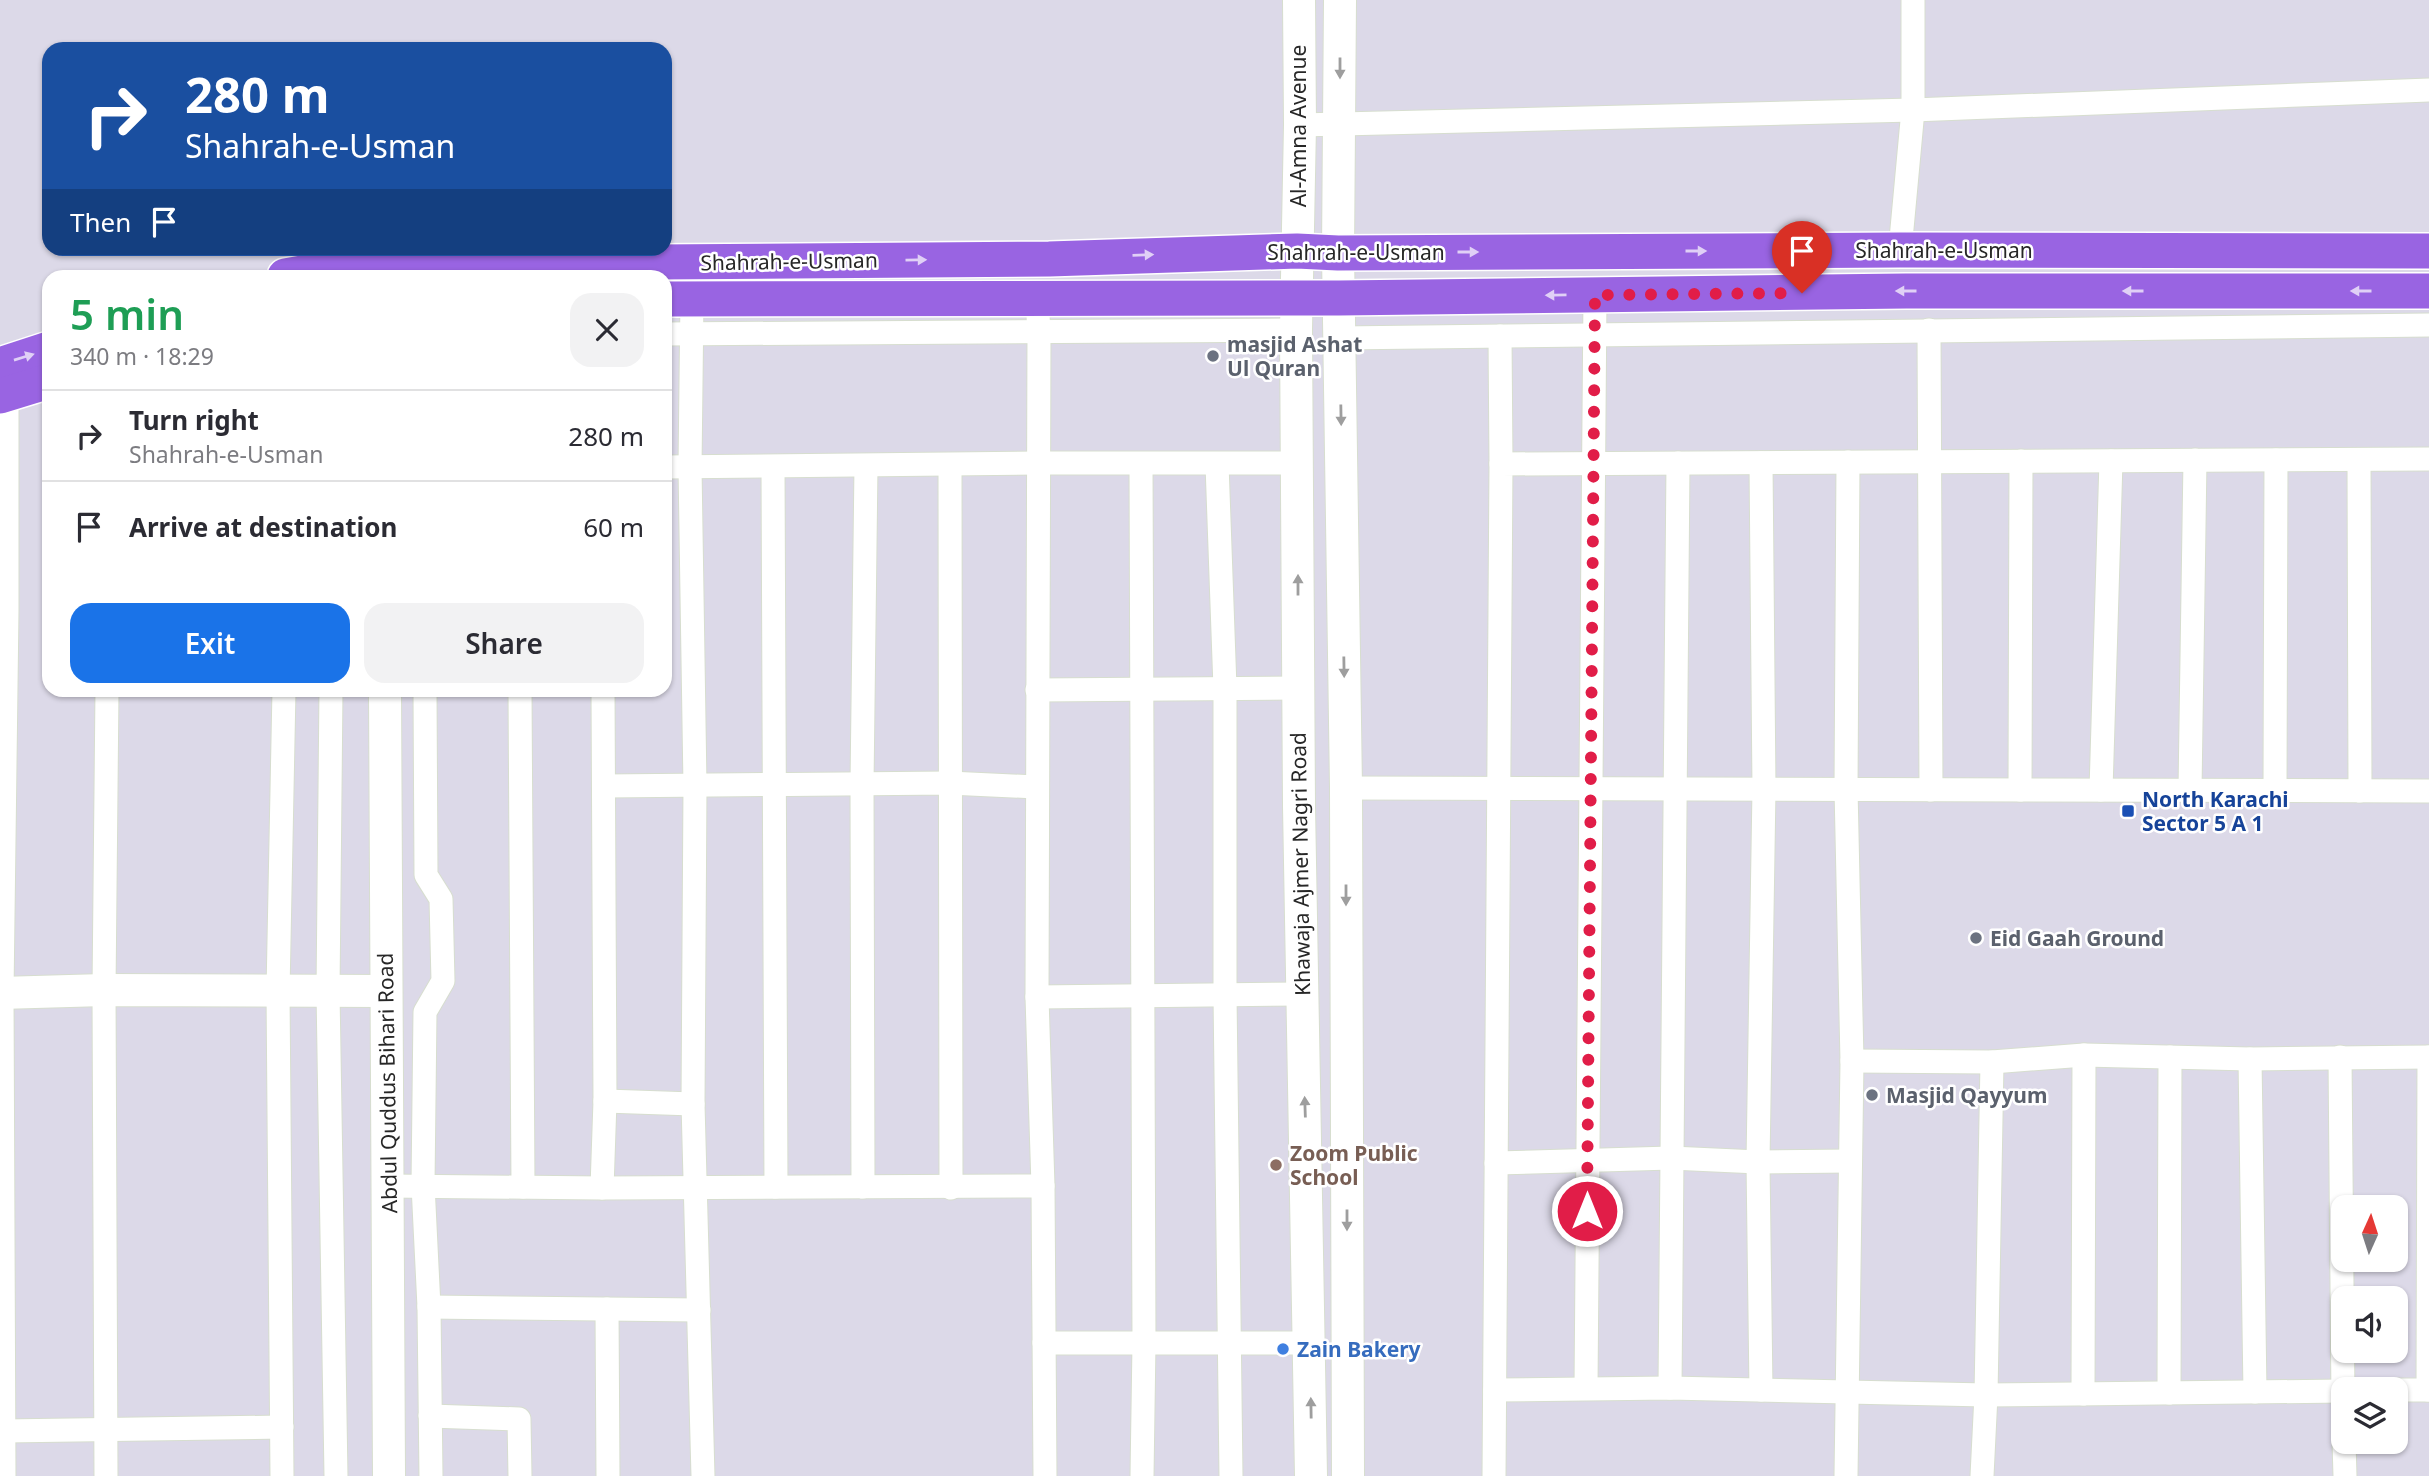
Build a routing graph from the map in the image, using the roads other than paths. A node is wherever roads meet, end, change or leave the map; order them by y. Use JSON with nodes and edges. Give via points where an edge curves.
{"nodes":[{"id":1,"x":1298,"y":0,"type":"edge"},
{"id":2,"x":1340,"y":0,"type":"edge"},
{"id":3,"x":1913,"y":0,"type":"edge"},
{"id":4,"x":2429,"y":90,"type":"edge"},
{"id":5,"x":1913,"y":110,"type":"junction"},
{"id":6,"x":1300,"y":125,"type":"junction"},
{"id":7,"x":1340,"y":126,"type":"junction"},
{"id":8,"x":2428,"y":247,"type":"edge"},
{"id":9,"x":1900,"y":250,"type":"junction"},
{"id":10,"x":1297,"y":251,"type":"junction"},
{"id":11,"x":1338,"y":253,"type":"junction"},
{"id":12,"x":319,"y":270,"type":"edge"},
{"id":13,"x":388,"y":270,"type":"edge"},
{"id":14,"x":422,"y":270,"type":"edge"},
{"id":15,"x":2429,"y":291,"type":"edge"},
{"id":16,"x":1595,"y":295,"type":"junction"},
{"id":17,"x":679,"y":298,"type":"edge"},
{"id":18,"x":1037,"y":298,"type":"junction"},
{"id":19,"x":1339,"y":298,"type":"junction"},
{"id":20,"x":1296,"y":314,"type":"junction"},
{"id":21,"x":2429,"y":325,"type":"edge"},
{"id":22,"x":1929,"y":330,"type":"junction"},
{"id":23,"x":1039,"y":333,"type":"junction"},
{"id":24,"x":672,"y":334,"type":"edge"},
{"id":25,"x":691,"y":334,"type":"junction"},
{"id":26,"x":1595,"y":335,"type":"junction"},
{"id":27,"x":1500,"y":336,"type":"junction"},
{"id":28,"x":1340,"y":338,"type":"junction"},
{"id":29,"x":42,"y":354,"type":"edge"},
{"id":30,"x":42,"y":381,"type":"edge"},
{"id":31,"x":2,"y":385,"type":"edge"},
{"id":32,"x":2429,"y":459,"type":"edge"},
{"id":33,"x":2195,"y":460,"type":"junction"},
{"id":34,"x":2276,"y":460,"type":"junction"},
{"id":35,"x":2359,"y":460,"type":"junction"},
{"id":36,"x":2021,"y":461,"type":"junction"},
{"id":37,"x":2111,"y":461,"type":"junction"},
{"id":38,"x":1848,"y":462,"type":"junction"},
{"id":39,"x":1931,"y":462,"type":"junction"},
{"id":40,"x":1038,"y":463,"type":"junction"},
{"id":41,"x":1297,"y":463,"type":"junction"},
{"id":42,"x":1678,"y":463,"type":"junction"},
{"id":43,"x":1761,"y":463,"type":"junction"},
{"id":44,"x":1141,"y":464,"type":"junction"},
{"id":45,"x":1217,"y":464,"type":"junction"},
{"id":46,"x":1501,"y":464,"type":"junction"},
{"id":47,"x":1595,"y":464,"type":"junction"},
{"id":48,"x":950,"y":465,"type":"junction"},
{"id":49,"x":866,"y":466,"type":"junction"},
{"id":50,"x":672,"y":467,"type":"edge"},
{"id":51,"x":690,"y":467,"type":"junction"},
{"id":52,"x":773,"y":467,"type":"junction"},
{"id":53,"x":1343,"y":630,"type":"junction"},
{"id":54,"x":1298,"y":632,"type":"junction"},
{"id":55,"x":1142,"y":688,"type":"junction"},
{"id":56,"x":1225,"y":688,"type":"junction"},
{"id":57,"x":1298,"y":688,"type":"junction"},
{"id":58,"x":1037,"y":690,"type":"junction"},
{"id":59,"x":107,"y":697,"type":"edge"},
{"id":60,"x":284,"y":697,"type":"edge"},
{"id":61,"x":331,"y":697,"type":"edge"},
{"id":62,"x":385,"y":697,"type":"edge"},
{"id":63,"x":425,"y":697,"type":"edge"},
{"id":64,"x":520,"y":697,"type":"edge"},
{"id":65,"x":603,"y":697,"type":"edge"},
{"id":66,"x":949,"y":783,"type":"junction"},
{"id":67,"x":862,"y":784,"type":"junction"},
{"id":68,"x":775,"y":785,"type":"junction"},
{"id":69,"x":604,"y":786,"type":"junction"},
{"id":70,"x":695,"y":786,"type":"junction"},
{"id":71,"x":1499,"y":787,"type":"junction"},
{"id":72,"x":1036,"y":788,"type":"junction"},
{"id":73,"x":1346,"y":788,"type":"junction"},
{"id":74,"x":1590,"y":788,"type":"junction"},
{"id":75,"x":1675,"y":789,"type":"junction"},
{"id":76,"x":1764,"y":789,"type":"junction"},
{"id":77,"x":1846,"y":789,"type":"junction"},
{"id":78,"x":1931,"y":790,"type":"junction"},
{"id":79,"x":2020,"y":790,"type":"junction"},
{"id":80,"x":2101,"y":790,"type":"junction"},
{"id":81,"x":2190,"y":790,"type":"junction"},
{"id":82,"x":2275,"y":791,"type":"junction"},
{"id":83,"x":2360,"y":791,"type":"junction"},
{"id":84,"x":2429,"y":791,"type":"edge"},
{"id":85,"x":104,"y":990,"type":"junction"},
{"id":86,"x":278,"y":991,"type":"junction"},
{"id":87,"x":385,"y":991,"type":"junction"},
{"id":88,"x":328,"y":992,"type":"junction"},
{"id":89,"x":1,"y":993,"type":"edge"},
{"id":90,"x":1302,"y":994,"type":"junction"},
{"id":91,"x":1225,"y":995,"type":"junction"},
{"id":92,"x":1143,"y":996,"type":"junction"},
{"id":93,"x":1037,"y":997,"type":"junction"},
{"id":94,"x":2084,"y":1055,"type":"junction"},
{"id":95,"x":2170,"y":1057,"type":"junction"},
{"id":96,"x":2340,"y":1057,"type":"junction"},
{"id":97,"x":2429,"y":1057,"type":"edge"},
{"id":98,"x":2250,"y":1059,"type":"junction"},
{"id":99,"x":1852,"y":1061,"type":"junction"},
{"id":100,"x":1992,"y":1062,"type":"junction"},
{"id":101,"x":605,"y":1101,"type":"junction"},
{"id":102,"x":693,"y":1104,"type":"junction"},
{"id":103,"x":1671,"y":1158,"type":"junction"},
{"id":104,"x":1587,"y":1160,"type":"junction"},
{"id":105,"x":1850,"y":1161,"type":"junction"},
{"id":106,"x":1758,"y":1162,"type":"junction"},
{"id":107,"x":1496,"y":1163,"type":"junction"},
{"id":108,"x":423,"y":1185,"type":"junction"},
{"id":109,"x":1346,"y":1185,"type":"junction"},
{"id":110,"x":388,"y":1186,"type":"junction"},
{"id":111,"x":776,"y":1186,"type":"junction"},
{"id":112,"x":1043,"y":1186,"type":"junction"},
{"id":113,"x":523,"y":1187,"type":"junction"},
{"id":114,"x":696,"y":1187,"type":"junction"},
{"id":115,"x":863,"y":1187,"type":"junction"},
{"id":116,"x":1307,"y":1187,"type":"junction"},
{"id":117,"x":603,"y":1188,"type":"junction"},
{"id":118,"x":951,"y":1188,"type":"junction"},
{"id":119,"x":429,"y":1307,"type":"junction"},
{"id":120,"x":607,"y":1308,"type":"junction"},
{"id":121,"x":699,"y":1310,"type":"junction"},
{"id":122,"x":1044,"y":1343,"type":"junction"},
{"id":123,"x":1143,"y":1343,"type":"junction"},
{"id":124,"x":1230,"y":1343,"type":"junction"},
{"id":125,"x":1310,"y":1343,"type":"junction"},
{"id":126,"x":2,"y":1367,"type":"edge"},
{"id":127,"x":2343,"y":1377,"type":"edge"},
{"id":128,"x":1586,"y":1388,"type":"junction"},
{"id":129,"x":1670,"y":1388,"type":"junction"},
{"id":130,"x":1495,"y":1390,"type":"junction"},
{"id":131,"x":1761,"y":1390,"type":"junction"},
{"id":132,"x":2408,"y":1390,"type":"edge"},
{"id":133,"x":2428,"y":1390,"type":"edge"},
{"id":134,"x":2331,"y":1391,"type":"edge"},
{"id":135,"x":1847,"y":1392,"type":"junction"},
{"id":136,"x":2255,"y":1392,"type":"junction"},
{"id":137,"x":2169,"y":1393,"type":"junction"},
{"id":138,"x":2083,"y":1394,"type":"junction"},
{"id":139,"x":1986,"y":1395,"type":"junction"},
{"id":140,"x":430,"y":1416,"type":"junction"},
{"id":141,"x":282,"y":1427,"type":"junction"},
{"id":142,"x":105,"y":1428,"type":"junction"},
{"id":143,"x":4,"y":1431,"type":"junction"},
{"id":144,"x":2344,"y":1454,"type":"edge"},
{"id":145,"x":4,"y":1476,"type":"edge"},
{"id":146,"x":106,"y":1476,"type":"edge"},
{"id":147,"x":282,"y":1476,"type":"edge"},
{"id":148,"x":336,"y":1476,"type":"edge"},
{"id":149,"x":389,"y":1476,"type":"edge"},
{"id":150,"x":431,"y":1476,"type":"edge"},
{"id":151,"x":520,"y":1476,"type":"edge"},
{"id":152,"x":608,"y":1476,"type":"edge"},
{"id":153,"x":703,"y":1476,"type":"edge"},
{"id":154,"x":1045,"y":1476,"type":"edge"},
{"id":155,"x":1142,"y":1476,"type":"edge"},
{"id":156,"x":1231,"y":1476,"type":"edge"},
{"id":157,"x":1311,"y":1476,"type":"edge"},
{"id":158,"x":1348,"y":1476,"type":"edge"},
{"id":159,"x":1494,"y":1476,"type":"edge"},
{"id":160,"x":1846,"y":1476,"type":"edge"},
{"id":161,"x":1982,"y":1476,"type":"edge"},
{"id":162,"x":2345,"y":1476,"type":"edge"}],
"edges":[{"from":1,"to":6,"type":"main road","name":"Al-Amna Avenue"},
{"from":2,"to":7,"type":"main road","one_way":true},
{"from":3,"to":5,"type":"street"},
{"from":4,"to":5,"type":"street"},
{"from":5,"to":7,"type":"street"},
{"from":5,"to":9,"type":"street"},
{"from":6,"to":7,"type":"street"},
{"from":6,"to":10,"type":"main road","name":"Al-Amna Avenue"},
{"from":7,"to":11,"type":"main road"},
{"from":8,"to":9,"type":"main road","name":"Shahrah-e-Usman"},
{"from":11,"to":9,"type":"main road","name":"Shahrah-e-Usman","one_way":true},
{"from":10,"to":11,"type":"main road","name":"Shahrah-e-Usman"},
{"from":14,"to":10,"type":"main road","name":"Shahrah-e-Usman","one_way":true},
{"from":10,"to":20,"type":"main road","name":"Khawaja Ajmer Nagri Road"},
{"from":11,"to":19,"type":"main road"},
{"from":12,"to":13,"type":"main road","name":"Shahrah-e-Usman","via":[[342,266]]},
{"from":13,"to":14,"type":"main road","name":"Shahrah-e-Usman"},
{"from":15,"to":16,"type":"main road","name":"Shahrah-e-Usman","one_way":true},
{"from":16,"to":19,"type":"main road","name":"Shahrah-e-Usman","one_way":true},
{"from":16,"to":26,"type":"street"},
{"from":17,"to":18,"type":"main road","name":"Shahrah-e-Usman"},
{"from":17,"to":25,"type":"street"},
{"from":18,"to":20,"type":"main road","name":"Shahrah-e-Usman"},
{"from":18,"to":23,"type":"street"},
{"from":19,"to":20,"type":"main road","name":"Shahrah-e-Usman"},
{"from":19,"to":28,"type":"main road"},
{"from":20,"to":23,"type":"street"},
{"from":20,"to":41,"type":"main road","name":"Khawaja Ajmer Nagri Road"},
{"from":21,"to":22,"type":"street"},
{"from":22,"to":26,"type":"street"},
{"from":22,"to":39,"type":"street"},
{"from":23,"to":25,"type":"street"},
{"from":23,"to":40,"type":"street"},
{"from":24,"to":25,"type":"street"},
{"from":25,"to":51,"type":"street"},
{"from":26,"to":27,"type":"street"},
{"from":26,"to":47,"type":"street"},
{"from":27,"to":28,"type":"street"},
{"from":27,"to":46,"type":"street"},
{"from":28,"to":53,"type":"main road","one_way":true},
{"from":31,"to":29,"type":"main road","one_way":true},
{"from":30,"to":31,"type":"main road"},
{"from":31,"to":89,"type":"street","via":[[7,610]]},
{"from":32,"to":35,"type":"street"},
{"from":33,"to":34,"type":"street"},
{"from":33,"to":37,"type":"street"},
{"from":33,"to":81,"type":"street"},
{"from":34,"to":35,"type":"street"},
{"from":34,"to":82,"type":"street"},
{"from":35,"to":83,"type":"street"},
{"from":36,"to":37,"type":"street"},
{"from":36,"to":39,"type":"street"},
{"from":36,"to":79,"type":"street"},
{"from":37,"to":80,"type":"street"},
{"from":38,"to":39,"type":"street"},
{"from":38,"to":43,"type":"street"},
{"from":38,"to":77,"type":"street"},
{"from":39,"to":78,"type":"street"},
{"from":40,"to":44,"type":"street"},
{"from":40,"to":48,"type":"street"},
{"from":40,"to":58,"type":"street"},
{"from":41,"to":45,"type":"street"},
{"from":54,"to":41,"type":"main road","name":"Khawaja Ajmer Nagri Road","one_way":true},
{"from":42,"to":43,"type":"street"},
{"from":42,"to":47,"type":"street"},
{"from":42,"to":75,"type":"street"},
{"from":43,"to":76,"type":"street"},
{"from":44,"to":45,"type":"street"},
{"from":44,"to":55,"type":"street"},
{"from":45,"to":56,"type":"street"},
{"from":46,"to":47,"type":"street"},
{"from":46,"to":71,"type":"street"},
{"from":47,"to":74,"type":"street"},
{"from":48,"to":49,"type":"street"},
{"from":48,"to":66,"type":"street"},
{"from":49,"to":52,"type":"street"},
{"from":49,"to":67,"type":"street"},
{"from":50,"to":51,"type":"street"},
{"from":51,"to":52,"type":"street"},
{"from":51,"to":70,"type":"street"},
{"from":52,"to":68,"type":"street"},
{"from":53,"to":54,"type":"main road"},
{"from":53,"to":73,"type":"main road","one_way":true},
{"from":54,"to":57,"type":"main road","name":"Khawaja Ajmer Nagri Road"},
{"from":55,"to":56,"type":"street"},
{"from":55,"to":58,"type":"street"},
{"from":55,"to":92,"type":"street"},
{"from":56,"to":57,"type":"street"},
{"from":56,"to":91,"type":"street"},
{"from":57,"to":90,"type":"main road","name":"Khawaja Ajmer Nagri Road"},
{"from":58,"to":72,"type":"street"},
{"from":59,"to":85,"type":"street"},
{"from":60,"to":86,"type":"street"},
{"from":61,"to":88,"type":"street"},
{"from":62,"to":87,"type":"main road","name":"Abdul Quddus Bihari Road"},
{"from":63,"to":108,"type":"street","via":[[426,875],[441,899],[443,981],[425,1012]]},
{"from":64,"to":113,"type":"street"},
{"from":65,"to":69,"type":"street"},
{"from":66,"to":67,"type":"street"},
{"from":66,"to":72,"type":"street"},
{"from":66,"to":118,"type":"street"},
{"from":67,"to":68,"type":"street"},
{"from":67,"to":115,"type":"street"},
{"from":68,"to":70,"type":"street"},
{"from":68,"to":111,"type":"street"},
{"from":69,"to":70,"type":"street"},
{"from":69,"to":101,"type":"street"},
{"from":70,"to":102,"type":"street"},
{"from":71,"to":73,"type":"street"},
{"from":71,"to":74,"type":"street"},
{"from":71,"to":107,"type":"street"},
{"from":72,"to":93,"type":"street"},
{"from":73,"to":109,"type":"main road","one_way":true},
{"from":74,"to":75,"type":"street"},
{"from":74,"to":104,"type":"street"},
{"from":75,"to":76,"type":"street"},
{"from":75,"to":103,"type":"street"},
{"from":76,"to":77,"type":"street"},
{"from":76,"to":106,"type":"street"},
{"from":77,"to":78,"type":"street"},
{"from":77,"to":99,"type":"street"},
{"from":78,"to":79,"type":"street"},
{"from":79,"to":80,"type":"street"},
{"from":80,"to":81,"type":"street"},
{"from":81,"to":82,"type":"street"},
{"from":82,"to":83,"type":"street"},
{"from":83,"to":84,"type":"street"},
{"from":85,"to":86,"type":"main road"},
{"from":85,"to":89,"type":"main road"},
{"from":85,"to":142,"type":"street"},
{"from":86,"to":88,"type":"main road"},
{"from":86,"to":141,"type":"street"},
{"from":87,"to":88,"type":"main road"},
{"from":87,"to":110,"type":"main road","name":"Abdul Quddus Bihari Road"},
{"from":88,"to":148,"type":"street"},
{"from":89,"to":126,"type":"street"},
{"from":90,"to":91,"type":"street"},
{"from":116,"to":90,"type":"main road","name":"Khawaja Ajmer Nagri Road","one_way":true},
{"from":91,"to":92,"type":"street"},
{"from":91,"to":124,"type":"street"},
{"from":92,"to":93,"type":"street"},
{"from":92,"to":123,"type":"street"},
{"from":93,"to":112,"type":"street"},
{"from":94,"to":95,"type":"street"},
{"from":94,"to":100,"type":"street"},
{"from":94,"to":138,"type":"street"},
{"from":95,"to":98,"type":"street"},
{"from":95,"to":137,"type":"street"},
{"from":96,"to":97,"type":"street"},
{"from":96,"to":98,"type":"street"},
{"from":96,"to":127,"type":"street"},
{"from":97,"to":133,"type":"street"},
{"from":98,"to":136,"type":"street"},
{"from":99,"to":100,"type":"street"},
{"from":99,"to":105,"type":"street"},
{"from":100,"to":139,"type":"street"},
{"from":101,"to":102,"type":"street"},
{"from":101,"to":117,"type":"street"},
{"from":102,"to":114,"type":"street"},
{"from":103,"to":104,"type":"street"},
{"from":103,"to":106,"type":"street"},
{"from":103,"to":129,"type":"street"},
{"from":104,"to":107,"type":"street"},
{"from":104,"to":128,"type":"street"},
{"from":105,"to":106,"type":"street"},
{"from":105,"to":135,"type":"street"},
{"from":106,"to":131,"type":"street"},
{"from":107,"to":130,"type":"street"},
{"from":108,"to":110,"type":"street"},
{"from":108,"to":113,"type":"street"},
{"from":108,"to":119,"type":"street"},
{"from":109,"to":116,"type":"main road"},
{"from":109,"to":158,"type":"main road","one_way":true},
{"from":110,"to":149,"type":"main road","name":"Abdul Quddus Bihari Road"},
{"from":111,"to":114,"type":"street"},
{"from":111,"to":115,"type":"street"},
{"from":112,"to":118,"type":"street"},
{"from":112,"to":122,"type":"street"},
{"from":113,"to":117,"type":"street"},
{"from":114,"to":117,"type":"street"},
{"from":114,"to":121,"type":"street"},
{"from":115,"to":118,"type":"street"},
{"from":116,"to":125,"type":"main road","name":"Khawaja Ajmer Nagri Road"},
{"from":119,"to":120,"type":"street"},
{"from":119,"to":140,"type":"street"},
{"from":120,"to":121,"type":"street"},
{"from":120,"to":152,"type":"street"},
{"from":121,"to":153,"type":"street"},
{"from":122,"to":123,"type":"street"},
{"from":122,"to":154,"type":"street"},
{"from":123,"to":124,"type":"street"},
{"from":123,"to":155,"type":"street"},
{"from":124,"to":125,"type":"street"},
{"from":124,"to":156,"type":"street"},
{"from":157,"to":125,"type":"main road","name":"Khawaja Ajmer Nagri Road","one_way":true},
{"from":126,"to":143,"type":"street"},
{"from":128,"to":129,"type":"street"},
{"from":128,"to":130,"type":"street"},
{"from":129,"to":131,"type":"street"},
{"from":130,"to":159,"type":"street"},
{"from":131,"to":135,"type":"street"},
{"from":132,"to":133,"type":"street"},
{"from":134,"to":136,"type":"street"},
{"from":135,"to":139,"type":"street"},
{"from":135,"to":160,"type":"street"},
{"from":136,"to":137,"type":"street"},
{"from":137,"to":138,"type":"street"},
{"from":138,"to":139,"type":"street"},
{"from":139,"to":161,"type":"street"},
{"from":140,"to":150,"type":"street"},
{"from":140,"to":151,"type":"street","via":[[519,1419]]},
{"from":141,"to":142,"type":"street"},
{"from":141,"to":147,"type":"street"},
{"from":142,"to":143,"type":"street"},
{"from":142,"to":146,"type":"street"},
{"from":143,"to":145,"type":"street"},
{"from":144,"to":162,"type":"street"}]}
